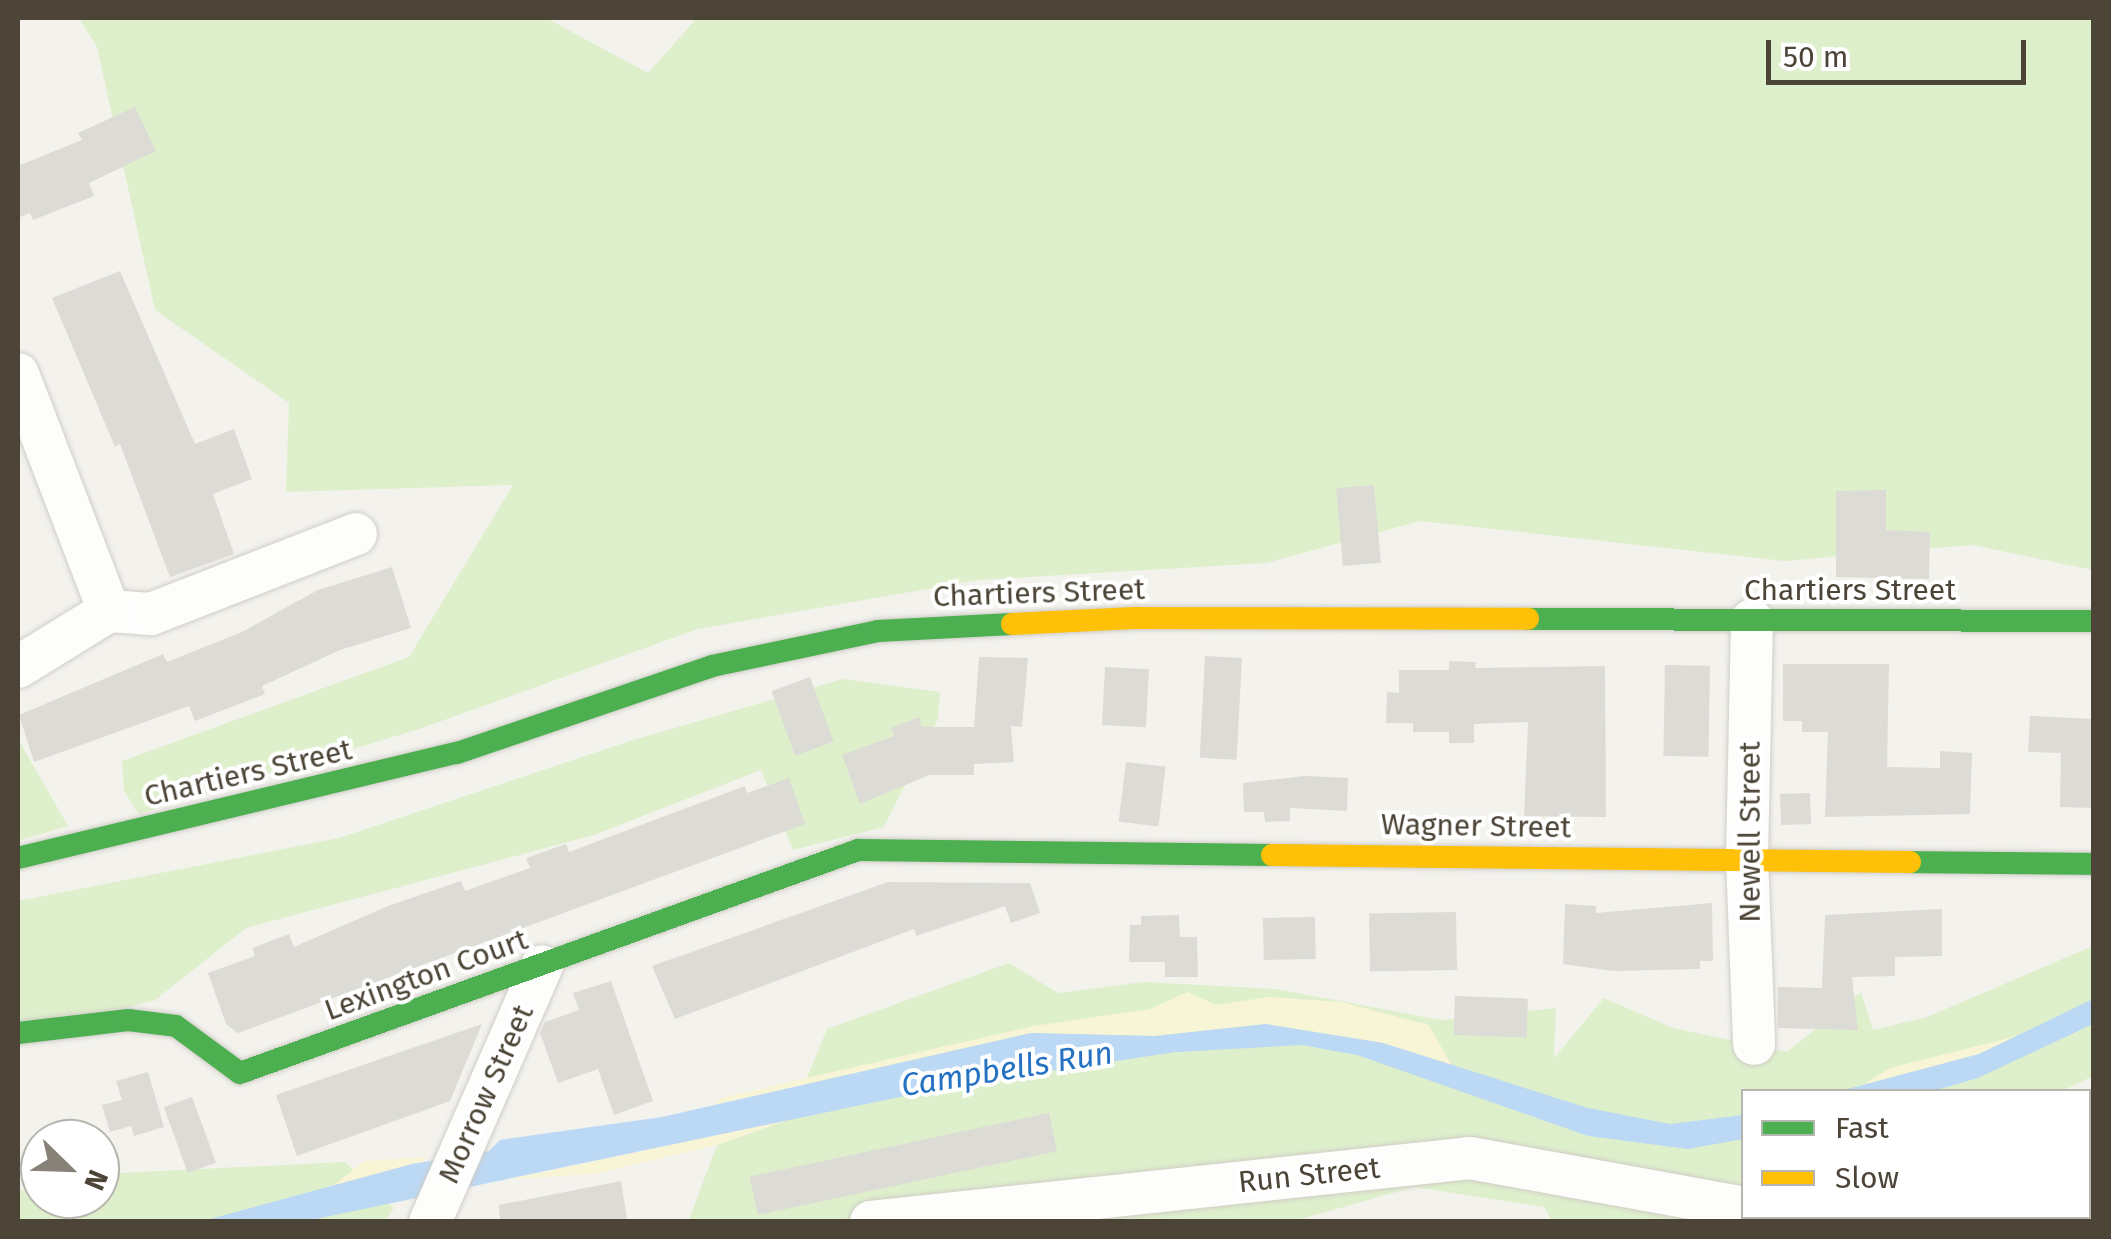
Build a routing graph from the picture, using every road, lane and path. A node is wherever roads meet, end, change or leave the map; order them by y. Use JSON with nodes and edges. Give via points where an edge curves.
{"nodes":[{"id":1,"x":18,"y":374,"type":"edge"},
{"id":2,"x":356,"y":534,"type":"dead end"},
{"id":3,"x":109,"y":611,"type":"junction"},
{"id":4,"x":1752,"y":620,"type":"junction"},
{"id":5,"x":2094,"y":622,"type":"edge"},
{"id":6,"x":18,"y":668,"type":"edge"},
{"id":7,"x":858,"y":850,"type":"joint"},
{"id":8,"x":18,"y":858,"type":"edge"},
{"id":9,"x":1747,"y":858,"type":"junction"},
{"id":10,"x":2094,"y":864,"type":"edge"},
{"id":11,"x":542,"y":966,"type":"junction"},
{"id":12,"x":18,"y":1033,"type":"edge"},
{"id":13,"x":1754,"y":1044,"type":"dead end"},
{"id":14,"x":1741,"y":1207,"type":"edge"},
{"id":15,"x":430,"y":1220,"type":"edge"},
{"id":16,"x":871,"y":1222,"type":"edge"}],
"edges":[{"from":1,"to":3,"type":"street"},
{"from":2,"to":3,"type":"street","via":[[151,614]]},
{"from":3,"to":6,"type":"street"},
{"from":4,"to":5,"type":"street","name":"Chartiers Street"},
{"from":4,"to":8,"type":"street","name":"Chartiers Street","via":[[1097,619],[878,631],[712,666],[439,758]]},
{"from":4,"to":9,"type":"street","name":"Newell Street"},
{"from":7,"to":9,"type":"street","name":"Wagner Street"},
{"from":7,"to":11,"type":"street","name":"Lexington Court"},
{"from":9,"to":10,"type":"street","name":"Wagner Street"},
{"from":9,"to":13,"type":"street","name":"Newell Street"},
{"from":11,"to":12,"type":"street","name":"Lexington Court","via":[[240,1074],[176,1026],[128,1020]]},
{"from":11,"to":15,"type":"street","name":"Morrow Street"},
{"from":14,"to":16,"type":"street","name":"Run Street","via":[[1470,1158]]}]}
